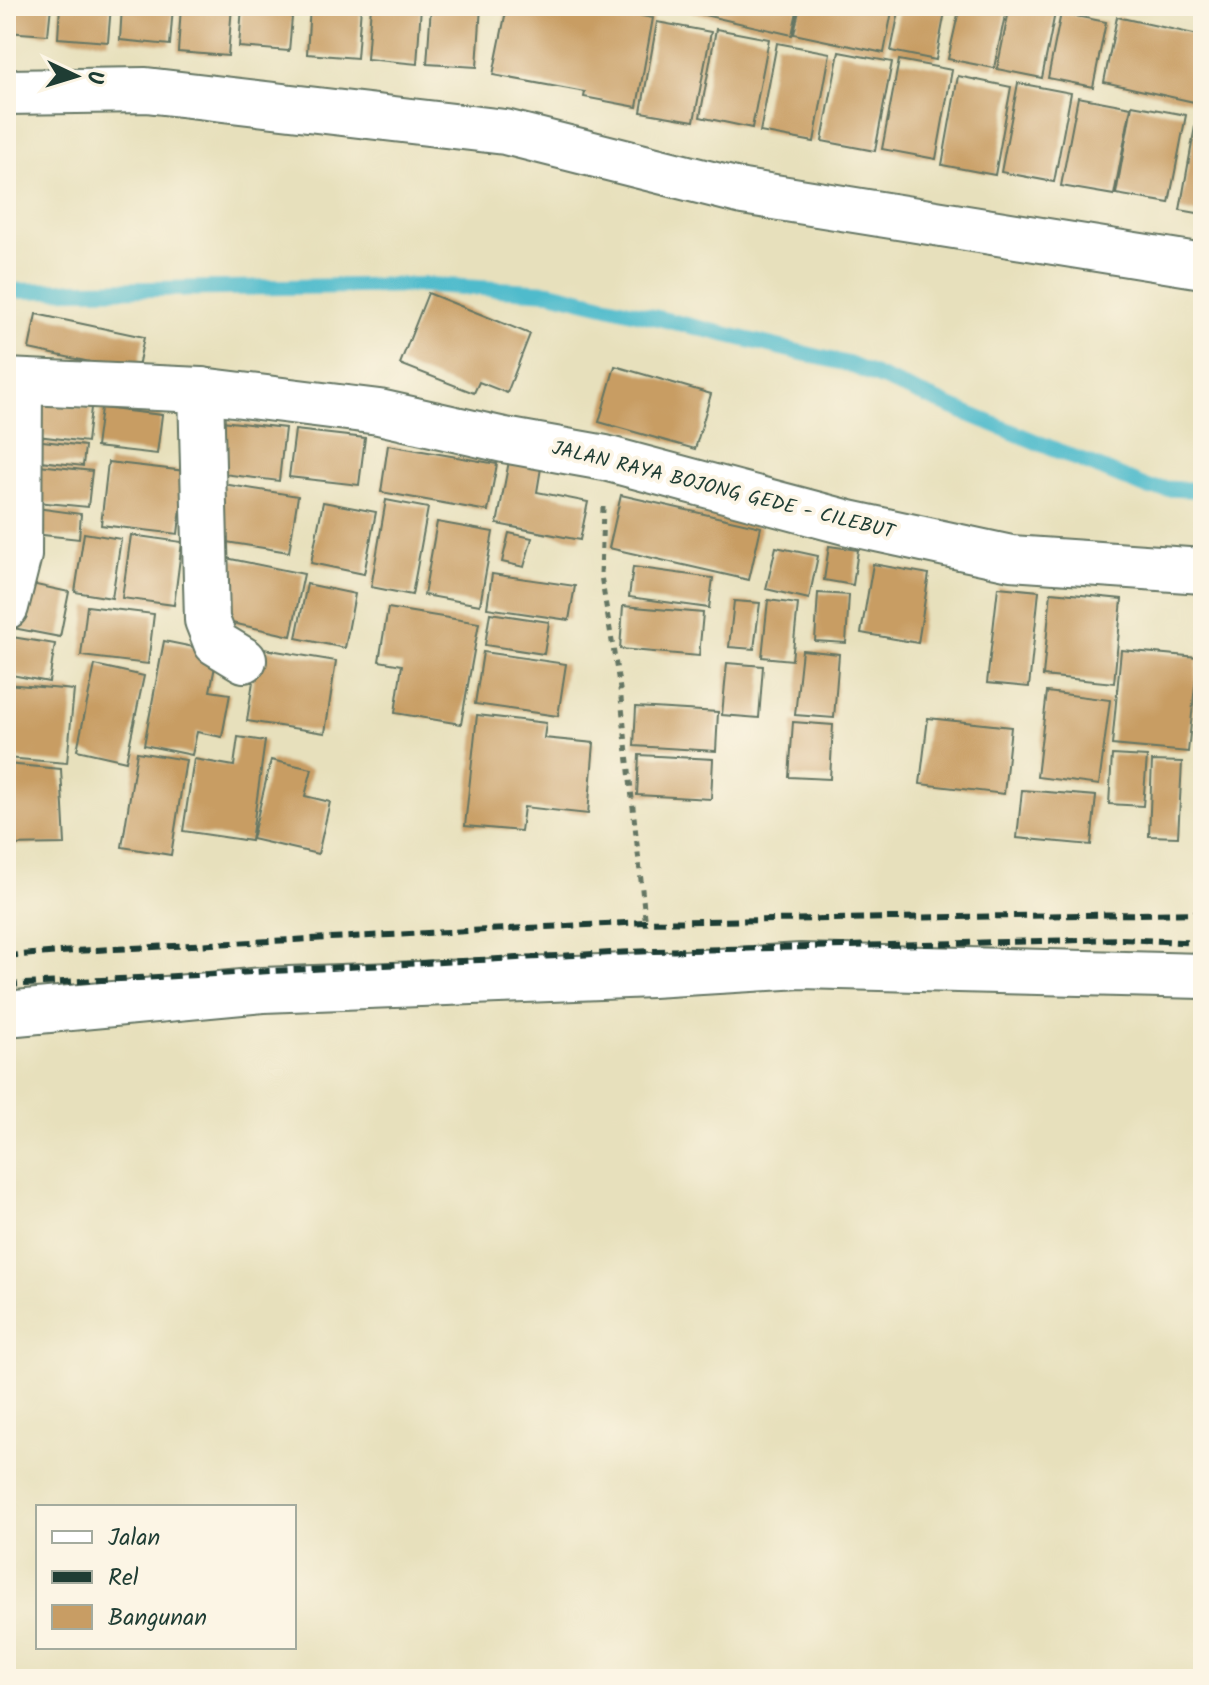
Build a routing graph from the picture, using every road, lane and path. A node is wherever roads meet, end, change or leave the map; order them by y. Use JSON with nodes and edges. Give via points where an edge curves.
{"nodes":[{"id":1,"x":6,"y":92,"type":"edge"},
{"id":2,"x":1203,"y":266,"type":"edge"},
{"id":3,"x":13,"y":382,"type":"edge"},
{"id":4,"x":201,"y":390,"type":"junction"},
{"id":5,"x":605,"y":458,"type":"junction"},
{"id":6,"x":1203,"y":571,"type":"edge"},
{"id":7,"x":6,"y":607,"type":"edge"},
{"id":8,"x":244,"y":660,"type":"dead end"},
{"id":9,"x":652,"y":975,"type":"junction"},
{"id":10,"x":1203,"y":976,"type":"edge"},
{"id":11,"x":6,"y":1014,"type":"edge"}],
"edges":[{"from":1,"to":2,"type":"street","via":[[146,90],[505,132],[743,192]]},
{"from":3,"to":4,"type":"street","name":"JALAN RAYA BOJONG GEDE - CILEBUT"},
{"from":3,"to":7,"type":"street","via":[[19,555]]},
{"from":4,"to":5,"type":"street","name":"JALAN RAYA BOJONG GEDE - CILEBUT","via":[[379,412]]},
{"from":4,"to":8,"type":"street","via":[[207,620],[216,643]]},
{"from":5,"to":6,"type":"street","name":"JALAN RAYA BOJONG GEDE - CILEBUT","via":[[849,523],[1011,558]]},
{"from":5,"to":9,"type":"path","via":[[601,576],[620,689]]},
{"from":9,"to":10,"type":"street","via":[[801,966]]},
{"from":9,"to":11,"type":"street","via":[[263,990]]}]}
